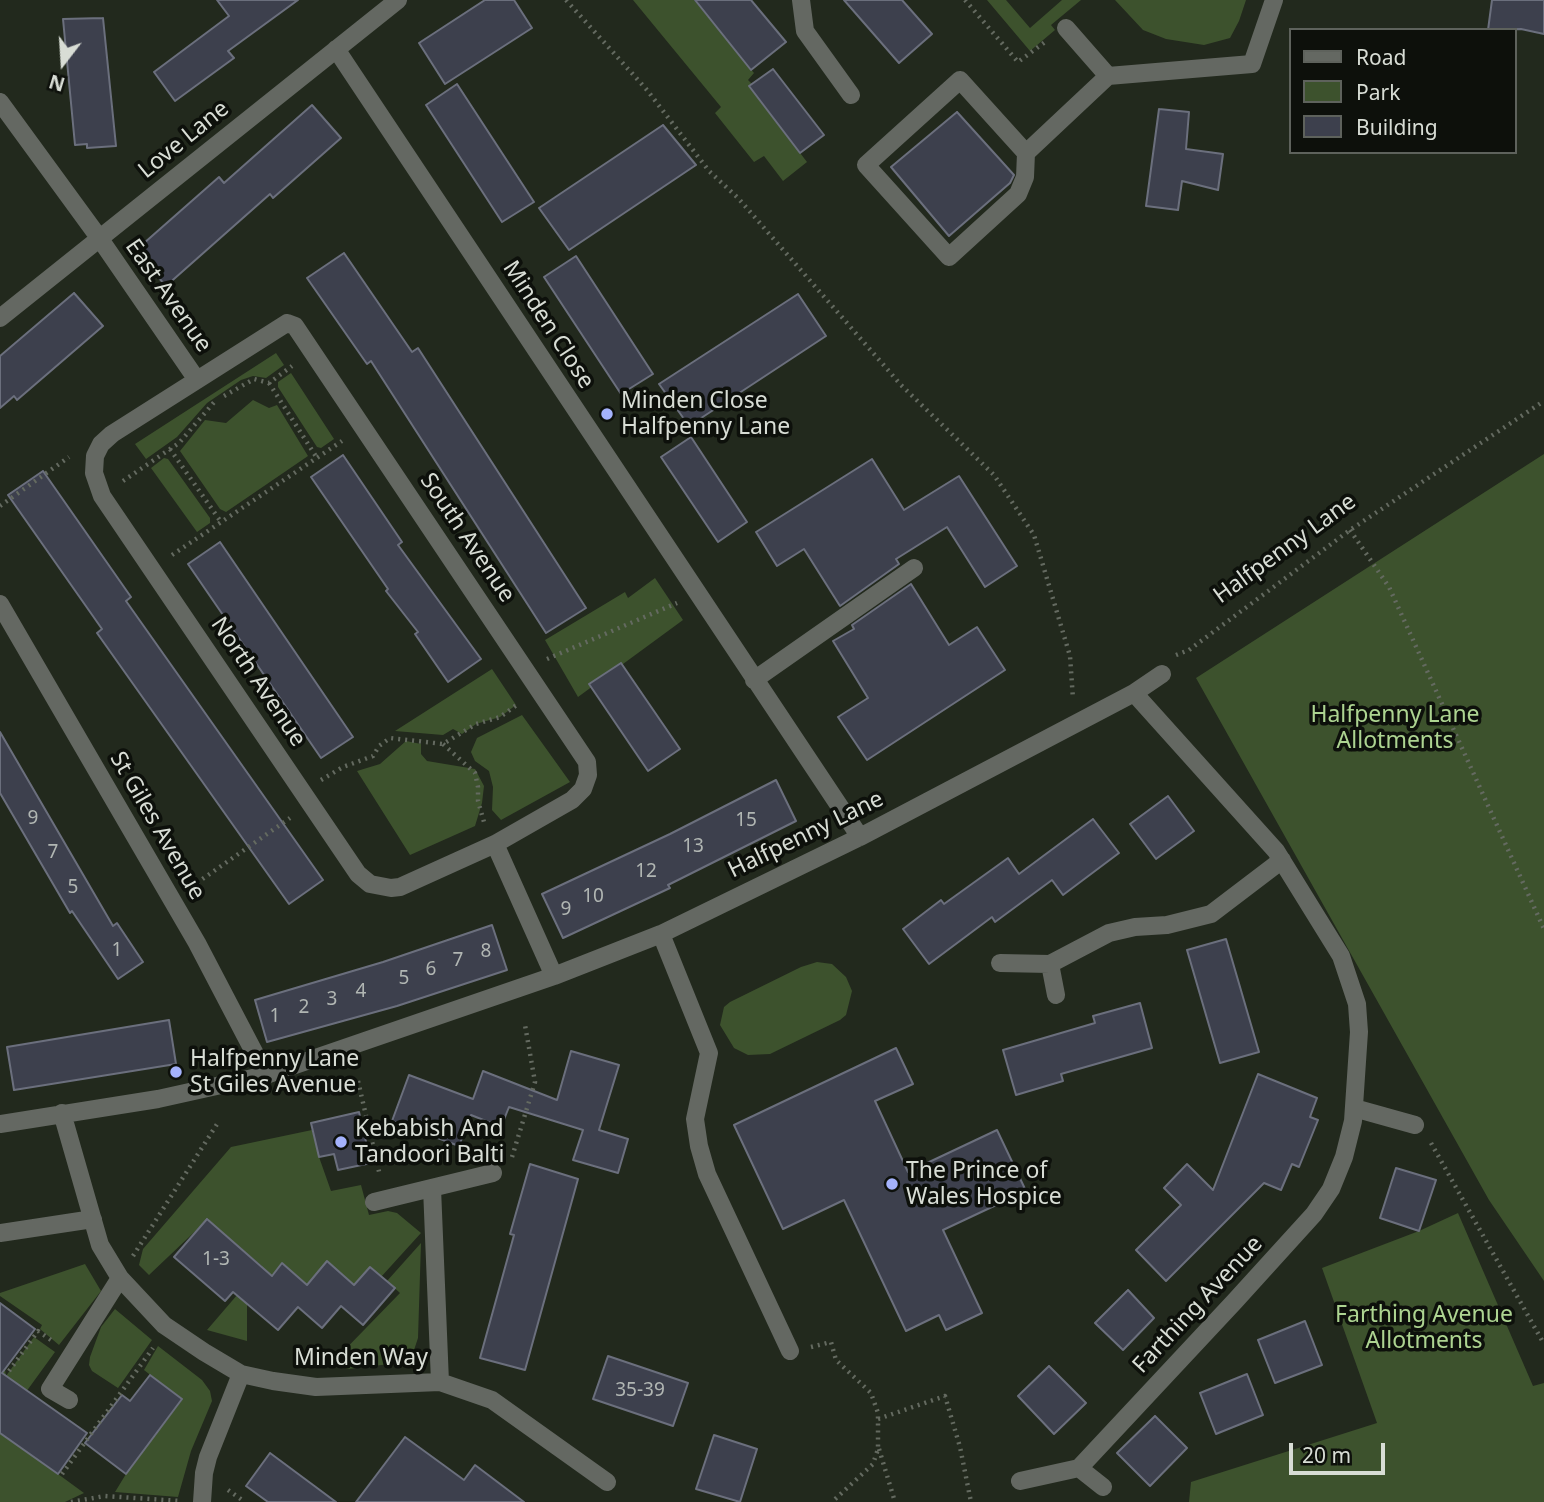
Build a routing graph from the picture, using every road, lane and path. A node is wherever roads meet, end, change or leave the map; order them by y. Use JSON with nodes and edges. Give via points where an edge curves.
{"nodes":[{"id":1,"x":398,"y":0,"type":"edge"},
{"id":2,"x":566,"y":0,"type":"edge"},
{"id":3,"x":965,"y":0,"type":"edge"},
{"id":4,"x":1274,"y":0,"type":"edge"},
{"id":5,"x":803,"y":1,"type":"edge"},
{"id":6,"x":1066,"y":27,"type":"joint"},
{"id":7,"x":337,"y":49,"type":"junction"},
{"id":8,"x":1108,"y":76,"type":"junction"},
{"id":9,"x":851,"y":95,"type":"dead end"},
{"id":10,"x":0,"y":102,"type":"edge"},
{"id":11,"x":1026,"y":153,"type":"junction"},
{"id":12,"x":100,"y":239,"type":"junction"},
{"id":13,"x":0,"y":318,"type":"edge"},
{"id":14,"x":274,"y":330,"type":"joint"},
{"id":15,"x":312,"y":351,"type":"junction"},
{"id":16,"x":197,"y":380,"type":"junction"},
{"id":17,"x":269,"y":383,"type":"junction"},
{"id":18,"x":1544,"y":401,"type":"edge"},
{"id":19,"x":363,"y":427,"type":"junction"},
{"id":20,"x":170,"y":449,"type":"junction"},
{"id":21,"x":74,"y":453,"type":"dead end"},
{"id":22,"x":317,"y":458,"type":"junction"},
{"id":23,"x":102,"y":496,"type":"junction"},
{"id":24,"x":0,"y":506,"type":"edge"},
{"id":25,"x":221,"y":522,"type":"junction"},
{"id":26,"x":1350,"y":530,"type":"junction"},
{"id":27,"x":914,"y":568,"type":"dead end"},
{"id":28,"x":151,"y":569,"type":"junction"},
{"id":29,"x":696,"y":592,"type":"junction"},
{"id":30,"x":0,"y":604,"type":"edge"},
{"id":31,"x":526,"y":670,"type":"junction"},
{"id":32,"x":1162,"y":674,"type":"joint"},
{"id":33,"x":754,"y":680,"type":"junction"},
{"id":34,"x":538,"y":689,"type":"junction"},
{"id":35,"x":1134,"y":694,"type":"junction"},
{"id":36,"x":1075,"y":724,"type":"junction"},
{"id":37,"x":443,"y":744,"type":"junction"},
{"id":38,"x":306,"y":798,"type":"junction"},
{"id":39,"x":860,"y":836,"type":"junction"},
{"id":40,"x":495,"y":844,"type":"junction"},
{"id":41,"x":1282,"y":860,"type":"junction"},
{"id":42,"x":172,"y":901,"type":"junction"},
{"id":43,"x":1544,"y":929,"type":"edge"},
{"id":44,"x":661,"y":934,"type":"junction"},
{"id":45,"x":1000,"y":963,"type":"dead end"},
{"id":46,"x":1050,"y":964,"type":"junction"},
{"id":47,"x":554,"y":976,"type":"junction"},
{"id":48,"x":1056,"y":995,"type":"dead end"},
{"id":49,"x":525,"y":1025,"type":"dead end"},
{"id":50,"x":266,"y":1075,"type":"junction"},
{"id":51,"x":358,"y":1081,"type":"dead end"},
{"id":52,"x":1354,"y":1108,"type":"junction"},
{"id":53,"x":62,"y":1114,"type":"junction"},
{"id":54,"x":219,"y":1121,"type":"dead end"},
{"id":55,"x":0,"y":1124,"type":"edge"},
{"id":56,"x":1415,"y":1125,"type":"joint"},
{"id":57,"x":494,"y":1173,"type":"joint"},
{"id":58,"x":432,"y":1188,"type":"junction"},
{"id":59,"x":380,"y":1200,"type":"joint"},
{"id":60,"x":93,"y":1220,"type":"junction"},
{"id":61,"x":0,"y":1233,"type":"edge"},
{"id":62,"x":120,"y":1278,"type":"junction"},
{"id":63,"x":160,"y":1339,"type":"dead end"},
{"id":64,"x":1544,"y":1344,"type":"edge"},
{"id":65,"x":790,"y":1351,"type":"joint"},
{"id":66,"x":71,"y":1355,"type":"junction"},
{"id":67,"x":9,"y":1371,"type":"dead end"},
{"id":68,"x":241,"y":1374,"type":"junction"},
{"id":69,"x":440,"y":1382,"type":"junction"},
{"id":70,"x":69,"y":1400,"type":"dead end"},
{"id":71,"x":878,"y":1419,"type":"junction"},
{"id":72,"x":878,"y":1449,"type":"junction"},
{"id":73,"x":1079,"y":1468,"type":"junction"},
{"id":74,"x":62,"y":1474,"type":"dead end"},
{"id":75,"x":1020,"y":1481,"type":"dead end"},
{"id":76,"x":607,"y":1482,"type":"dead end"},
{"id":77,"x":1103,"y":1487,"type":"dead end"},
{"id":78,"x":71,"y":1502,"type":"edge"},
{"id":79,"x":202,"y":1502,"type":"edge"},
{"id":80,"x":832,"y":1502,"type":"edge"},
{"id":81,"x":895,"y":1502,"type":"edge"},
{"id":82,"x":971,"y":1502,"type":"edge"}],
"edges":[{"from":1,"to":7,"type":"street","name":"Love Lane"},
{"from":2,"to":36,"type":"path","via":[[647,90],[709,171],[738,198],[901,385],[994,475],[1034,535],[1070,656]]},
{"from":3,"to":6,"type":"path","via":[[1018,62]]},
{"from":4,"to":8,"type":"street","via":[[1252,64]]},
{"from":5,"to":9,"type":"street","via":[[804,31]]},
{"from":6,"to":8,"type":"street"},
{"from":7,"to":12,"type":"street","name":"Love Lane"},
{"from":7,"to":29,"type":"street","name":"Minden Close"},
{"from":8,"to":11,"type":"street"},
{"from":10,"to":12,"type":"street","name":"East Avenue"},
{"from":11,"to":11,"type":"street","via":[[1018,194],[949,257],[866,164],[960,80]]},
{"from":12,"to":13,"type":"street","name":"Love Lane"},
{"from":12,"to":16,"type":"street","name":"East Avenue"},
{"from":14,"to":15,"type":"street","name":"South Avenue","via":[[287,323],[295,326]]},
{"from":14,"to":16,"type":"street","name":"East Avenue"},
{"from":15,"to":17,"type":"path"},
{"from":15,"to":19,"type":"street","name":"South Avenue"},
{"from":16,"to":23,"type":"street","name":"East Avenue","via":[[101,444],[94,473]]},
{"from":17,"to":20,"type":"path","via":[[254,379],[216,401]]},
{"from":17,"to":22,"type":"path"},
{"from":18,"to":26,"type":"path","name":"Halfpenny Lane"},
{"from":19,"to":22,"type":"path"},
{"from":19,"to":31,"type":"street","name":"South Avenue"},
{"from":20,"to":23,"type":"path"},
{"from":20,"to":25,"type":"path"},
{"from":21,"to":24,"type":"path"},
{"from":22,"to":25,"type":"path"},
{"from":23,"to":28,"type":"street","name":"North Avenue"},
{"from":25,"to":28,"type":"path"},
{"from":26,"to":32,"type":"path","name":"Halfpenny Lane","via":[[1189,650],[1171,657]]},
{"from":26,"to":43,"type":"path","via":[[1389,587]]},
{"from":27,"to":33,"type":"street"},
{"from":28,"to":38,"type":"street","name":"North Avenue"},
{"from":29,"to":31,"type":"path"},
{"from":29,"to":33,"type":"street","name":"Minden Close"},
{"from":30,"to":42,"type":"street","name":"St Giles Avenue"},
{"from":31,"to":34,"type":"street","name":"South Avenue"},
{"from":32,"to":35,"type":"street","name":"Halfpenny Lane"},
{"from":33,"to":39,"type":"street","name":"Minden Close"},
{"from":34,"to":37,"type":"path","via":[[500,717],[476,724]]},
{"from":34,"to":40,"type":"street","name":"South Avenue","via":[[587,762],[588,775],[572,800]]},
{"from":35,"to":36,"type":"street","name":"Halfpenny Lane"},
{"from":35,"to":41,"type":"street","name":"Farthing Avenue"},
{"from":36,"to":39,"type":"street","name":"Halfpenny Lane"},
{"from":37,"to":38,"type":"path","via":[[390,738],[373,756],[343,767]]},
{"from":37,"to":40,"type":"path","via":[[475,773],[481,814]]},
{"from":38,"to":40,"type":"street","name":"North Avenue","via":[[358,874],[382,887],[400,887]]},
{"from":38,"to":42,"type":"path"},
{"from":39,"to":44,"type":"street","name":"Halfpenny Lane"},
{"from":40,"to":47,"type":"street"},
{"from":41,"to":46,"type":"street","via":[[1211,914],[1109,933]]},
{"from":41,"to":52,"type":"street","name":"Farthing Avenue","via":[[1341,957],[1357,1004]]},
{"from":42,"to":50,"type":"street","name":"St Giles Avenue"},
{"from":44,"to":47,"type":"street","name":"Halfpenny Lane"},
{"from":44,"to":65,"type":"street","via":[[709,1052],[695,1119],[707,1174]]},
{"from":45,"to":46,"type":"street"},
{"from":46,"to":48,"type":"street"},
{"from":47,"to":50,"type":"street","name":"Halfpenny Lane"},
{"from":49,"to":57,"type":"path","via":[[535,1082],[503,1183]]},
{"from":50,"to":53,"type":"street","name":"Halfpenny Lane","via":[[158,1100]]},
{"from":51,"to":59,"type":"path"},
{"from":52,"to":56,"type":"street"},
{"from":52,"to":73,"type":"street","name":"Farthing Avenue","via":[[1344,1157],[1314,1214]]},
{"from":53,"to":55,"type":"street","name":"Halfpenny Lane"},
{"from":53,"to":60,"type":"street","name":"Minden Way"},
{"from":54,"to":62,"type":"path"},
{"from":56,"to":64,"type":"path","via":[[1421,1127]]},
{"from":57,"to":58,"type":"street"},
{"from":58,"to":59,"type":"street"},
{"from":58,"to":69,"type":"street","name":"Minden Way"},
{"from":60,"to":61,"type":"street"},
{"from":60,"to":62,"type":"street","name":"Minden Way","via":[[100,1245]]},
{"from":62,"to":66,"type":"street"},
{"from":62,"to":68,"type":"street","name":"Minden Way","via":[[164,1325]]},
{"from":63,"to":74,"type":"path"},
{"from":65,"to":71,"type":"path","via":[[831,1342],[836,1360],[871,1393]]},
{"from":66,"to":67,"type":"path","via":[[38,1331]]},
{"from":66,"to":70,"type":"street","via":[[50,1389]]},
{"from":68,"to":69,"type":"street","name":"Minden Way","via":[[316,1387]]},
{"from":68,"to":79,"type":"street","via":[[208,1457]]},
{"from":69,"to":76,"type":"street","name":"Minden Way","via":[[492,1401]]},
{"from":71,"to":72,"type":"path"},
{"from":71,"to":82,"type":"path","via":[[945,1396]]},
{"from":72,"to":80,"type":"path","via":[[873,1464]]},
{"from":72,"to":81,"type":"path"},
{"from":73,"to":75,"type":"street"},
{"from":73,"to":77,"type":"street"},
{"from":78,"to":79,"type":"path","via":[[105,1496]]}]}
